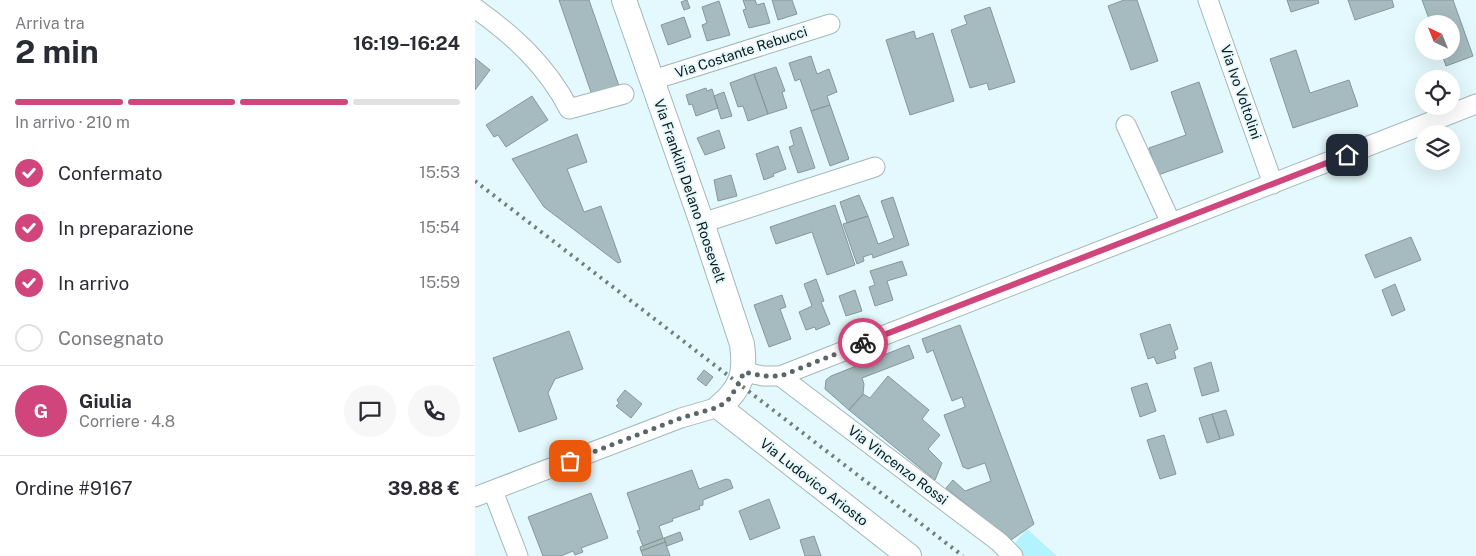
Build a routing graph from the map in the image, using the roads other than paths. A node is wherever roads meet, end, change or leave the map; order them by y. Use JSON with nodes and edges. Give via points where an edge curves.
{"nodes":[{"id":1,"x":624,"y":0,"type":"edge"},
{"id":2,"x":1208,"y":0,"type":"edge"},
{"id":3,"x":475,"y":8,"type":"edge"},
{"id":4,"x":830,"y":24,"type":"dead end"},
{"id":5,"x":653,"y":80,"type":"junction"},
{"id":6,"x":624,"y":94,"type":"dead end"},
{"id":7,"x":1476,"y":104,"type":"edge"},
{"id":8,"x":1126,"y":125,"type":"dead end"},
{"id":9,"x":875,"y":167,"type":"dead end"},
{"id":10,"x":1273,"y":184,"type":"junction"},
{"id":11,"x":702,"y":223,"type":"junction"},
{"id":12,"x":1171,"y":224,"type":"junction"},
{"id":13,"x":781,"y":376,"type":"junction"},
{"id":14,"x":741,"y":377,"type":"junction"},
{"id":15,"x":719,"y":407,"type":"junction"},
{"id":16,"x":493,"y":491,"type":"junction"},
{"id":17,"x":475,"y":497,"type":"edge"},
{"id":18,"x":518,"y":556,"type":"edge"},
{"id":19,"x":909,"y":556,"type":"edge"},
{"id":20,"x":1013,"y":556,"type":"edge"}],
"edges":[{"from":1,"to":5,"type":"main road","name":"Via Franklin Delano Roosevelt"},
{"from":2,"to":10,"type":"street","name":"Via Ivo Voltolini"},
{"from":3,"to":6,"type":"street","via":[[532,54],[560,90],[569,109]]},
{"from":4,"to":5,"type":"street","name":"Via Costante Rebucci"},
{"from":5,"to":11,"type":"main road","name":"Via Franklin Delano Roosevelt"},
{"from":7,"to":10,"type":"street"},
{"from":8,"to":12,"type":"street"},
{"from":9,"to":11,"type":"street"},
{"from":10,"to":12,"type":"street"},
{"from":11,"to":14,"type":"main road","name":"Via Franklin Delano Roosevelt","via":[[742,344]]},
{"from":12,"to":13,"type":"street"},
{"from":13,"to":14,"type":"street"},
{"from":13,"to":20,"type":"street","name":"Via Vincenzo Rossi"},
{"from":14,"to":15,"type":"main road","via":[[730,398]]},
{"from":15,"to":16,"type":"street","via":[[681,418]]},
{"from":15,"to":19,"type":"main road","name":"Via Ludovico Ariosto"},
{"from":16,"to":17,"type":"street"},
{"from":16,"to":18,"type":"street"}]}
